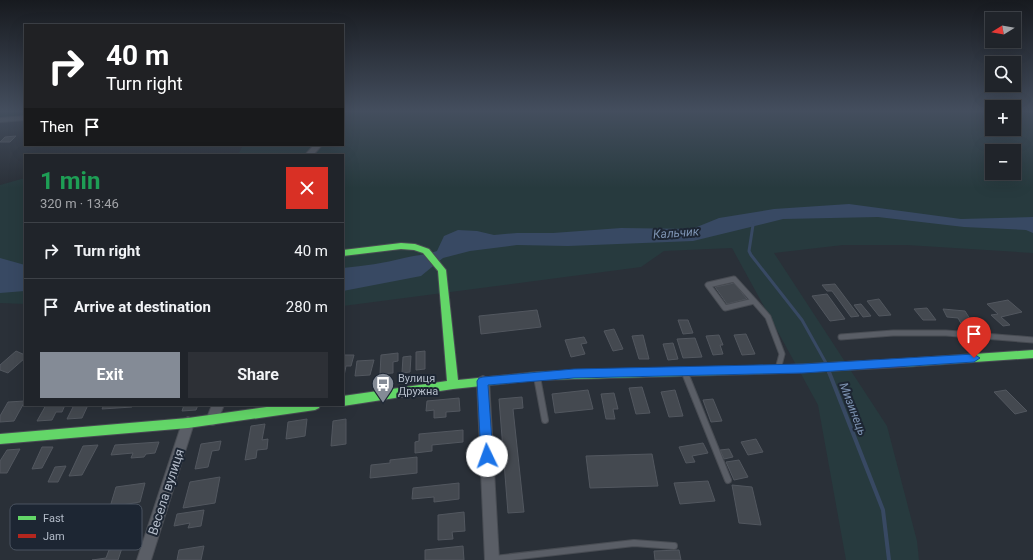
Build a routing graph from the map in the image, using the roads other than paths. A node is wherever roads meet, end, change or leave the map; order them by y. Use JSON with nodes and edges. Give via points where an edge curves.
{"nodes":[{"id":1,"x":317,"y":146,"type":"edge"},
{"id":2,"x":310,"y":154,"type":"edge"},
{"id":3,"x":344,"y":252,"type":"edge"},
{"id":4,"x":754,"y":301,"type":"junction"},
{"id":5,"x":841,"y":337,"type":"dead end"},
{"id":6,"x":1033,"y":340,"type":"edge"},
{"id":7,"x":1033,"y":354,"type":"edge"},
{"id":8,"x":778,"y":369,"type":"junction"},
{"id":9,"x":685,"y":372,"type":"junction"},
{"id":10,"x":537,"y":376,"type":"junction"},
{"id":11,"x":483,"y":381,"type":"junction"},
{"id":12,"x":453,"y":385,"type":"junction"},
{"id":13,"x":344,"y":401,"type":"edge"},
{"id":14,"x":218,"y":406,"type":"edge"},
{"id":15,"x":308,"y":406,"type":"edge"},
{"id":16,"x":212,"y":420,"type":"junction"},
{"id":17,"x":545,"y":420,"type":"dead end"},
{"id":18,"x":188,"y":423,"type":"junction"},
{"id":19,"x":0,"y":439,"type":"edge"},
{"id":20,"x":728,"y":480,"type":"dead end"},
{"id":21,"x":674,"y":546,"type":"dead end"},
{"id":22,"x":144,"y":560,"type":"edge"},
{"id":23,"x":492,"y":560,"type":"edge"}],
"edges":[{"from":1,"to":2,"type":"street"},
{"from":3,"to":12,"type":"street","via":[[415,247],[426,251],[442,270]]},
{"from":4,"to":4,"type":"lane","via":[[734,279],[708,285],[725,308]]},
{"from":4,"to":8,"type":"lane","via":[[768,318],[782,354]]},
{"from":5,"to":6,"type":"lane","via":[[893,333],[946,333]]},
{"from":7,"to":8,"type":"street"},
{"from":8,"to":9,"type":"street"},
{"from":9,"to":10,"type":"street"},
{"from":9,"to":20,"type":"lane"},
{"from":10,"to":11,"type":"street"},
{"from":10,"to":17,"type":"lane"},
{"from":11,"to":12,"type":"street"},
{"from":11,"to":23,"type":"street"},
{"from":12,"to":13,"type":"street"},
{"from":14,"to":16,"type":"street"},
{"from":15,"to":16,"type":"street"},
{"from":16,"to":18,"type":"street"},
{"from":18,"to":19,"type":"street"},
{"from":18,"to":22,"type":"street","name":"Весела вулиця"},
{"from":21,"to":23,"type":"lane","via":[[634,543]]}]}
